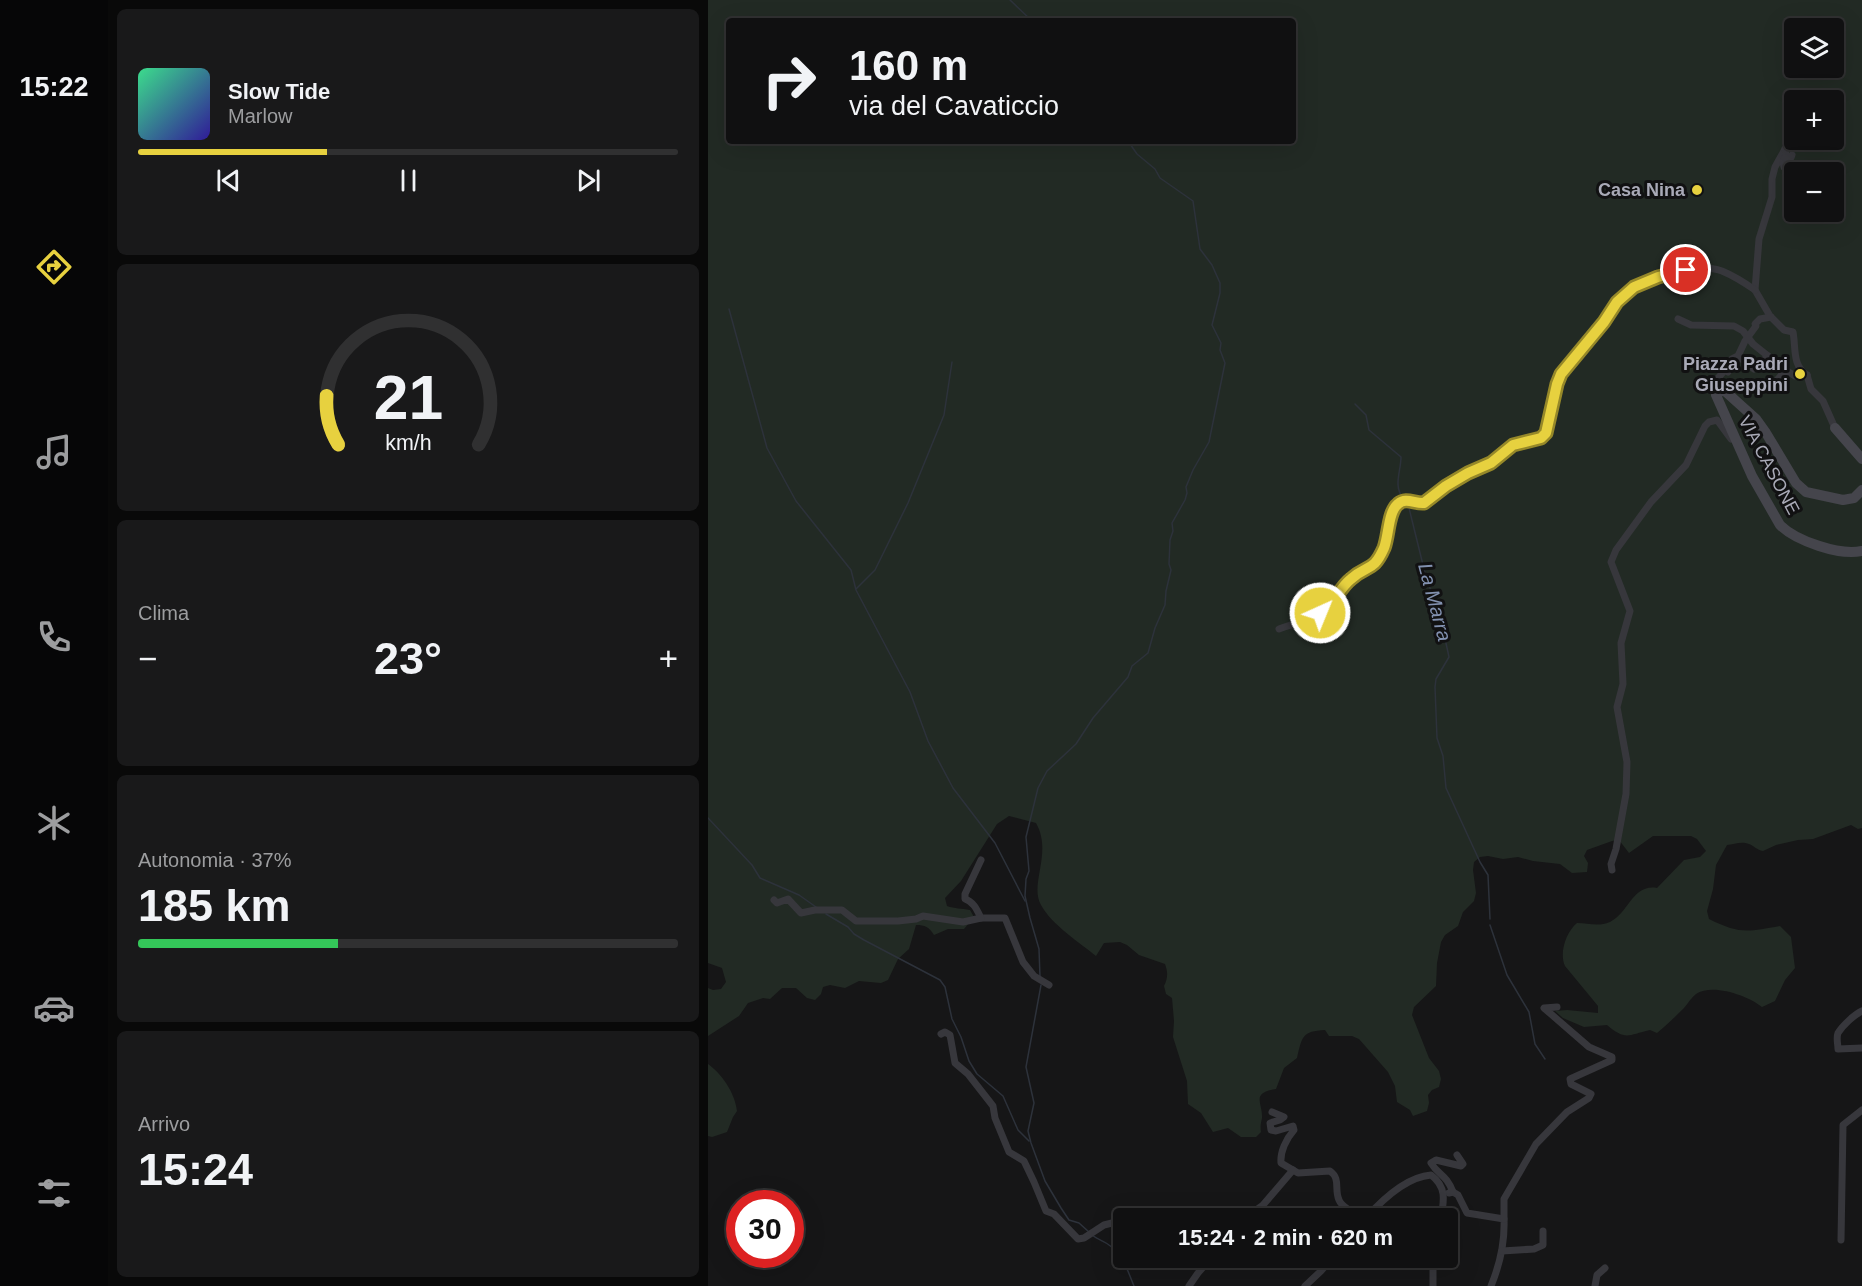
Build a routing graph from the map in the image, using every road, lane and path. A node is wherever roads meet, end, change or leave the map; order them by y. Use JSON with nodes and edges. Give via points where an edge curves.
{"nodes":[{"id":1,"x":1792,"y":155,"type":"dead end"},
{"id":2,"x":1755,"y":290,"type":"junction"},
{"id":3,"x":1771,"y":317,"type":"junction"},
{"id":4,"x":1678,"y":319,"type":"dead end"},
{"id":5,"x":1747,"y":337,"type":"junction"},
{"id":6,"x":1768,"y":356,"type":"junction"},
{"id":7,"x":1737,"y":357,"type":"junction"},
{"id":8,"x":1792,"y":375,"type":"junction"},
{"id":9,"x":1807,"y":375,"type":"junction"},
{"id":10,"x":1711,"y":386,"type":"dead end"},
{"id":11,"x":1773,"y":386,"type":"dead end"},
{"id":12,"x":1835,"y":428,"type":"joint"},
{"id":13,"x":1738,"y":449,"type":"junction"},
{"id":14,"x":1862,"y":459,"type":"edge"},
{"id":15,"x":1862,"y":490,"type":"edge"},
{"id":16,"x":1862,"y":551,"type":"edge"},
{"id":17,"x":1279,"y":629,"type":"dead end"},
{"id":18,"x":981,"y":860,"type":"dead end"},
{"id":19,"x":1612,"y":870,"type":"dead end"},
{"id":20,"x":774,"y":900,"type":"dead end"},
{"id":21,"x":981,"y":918,"type":"junction"},
{"id":22,"x":1044,"y":982,"type":"dead end"},
{"id":23,"x":1557,"y":1007,"type":"dead end"},
{"id":24,"x":1862,"y":1011,"type":"edge"},
{"id":25,"x":941,"y":1034,"type":"dead end"},
{"id":26,"x":1862,"y":1048,"type":"edge"},
{"id":27,"x":1862,"y":1110,"type":"edge"},
{"id":28,"x":1272,"y":1112,"type":"dead end"},
{"id":29,"x":1457,"y":1155,"type":"dead end"},
{"id":30,"x":1293,"y":1170,"type":"junction"},
{"id":31,"x":1453,"y":1192,"type":"junction"},
{"id":32,"x":1444,"y":1195,"type":"junction"},
{"id":33,"x":1259,"y":1208,"type":"edge"},
{"id":34,"x":1349,"y":1208,"type":"edge"},
{"id":35,"x":1374,"y":1208,"type":"edge"},
{"id":36,"x":1442,"y":1208,"type":"edge"},
{"id":37,"x":1504,"y":1219,"type":"junction"},
{"id":38,"x":1113,"y":1222,"type":"edge"},
{"id":39,"x":1544,"y":1231,"type":"dead end"},
{"id":40,"x":1841,"y":1240,"type":"dead end"},
{"id":41,"x":1502,"y":1251,"type":"junction"},
{"id":42,"x":1202,"y":1268,"type":"edge"},
{"id":43,"x":1324,"y":1268,"type":"edge"},
{"id":44,"x":1433,"y":1268,"type":"edge"},
{"id":45,"x":1605,"y":1268,"type":"dead end"},
{"id":46,"x":1189,"y":1286,"type":"edge"},
{"id":47,"x":1305,"y":1286,"type":"edge"},
{"id":48,"x":1433,"y":1286,"type":"edge"},
{"id":49,"x":1491,"y":1286,"type":"edge"},
{"id":50,"x":1595,"y":1286,"type":"edge"}],
"edges":[{"from":1,"to":2,"type":"street","via":[[1784,167],[1785,149],[1775,167],[1772,197],[1759,239]]},
{"from":2,"to":3,"type":"street"},
{"from":2,"to":17,"type":"street","via":[[1714,270],[1686,270],[1634,287],[1617,302],[1561,374],[1546,433],[1541,438],[1513,445],[1491,463],[1446,486],[1424,503],[1400,502],[1392,511],[1375,565],[1351,579],[1330,608]]},
{"from":3,"to":5,"type":"street","via":[[1757,321]]},
{"from":3,"to":9,"type":"street","via":[[1784,330],[1792,332],[1796,361],[1800,372]]},
{"from":4,"to":5,"type":"street","via":[[1692,325],[1734,326]]},
{"from":5,"to":6,"type":"street"},
{"from":5,"to":7,"type":"street"},
{"from":6,"to":7,"type":"street","via":[[1754,369]]},
{"from":6,"to":8,"type":"street"},
{"from":7,"to":10,"type":"street","via":[[1732,359],[1728,372],[1725,370]]},
{"from":8,"to":9,"type":"street"},
{"from":8,"to":11,"type":"street","via":[[1784,372]]},
{"from":9,"to":12,"type":"street","via":[[1811,389],[1823,401]]},
{"from":12,"to":14,"type":"street"},
{"from":13,"to":15,"type":"street","name":"VIA CASONE","via":[[1716,395],[1719,390],[1756,419],[1796,483],[1806,492],[1843,500],[1854,498]]},
{"from":13,"to":16,"type":"street","name":"VIA CASONE","via":[[1767,504],[1788,533],[1837,550]]},
{"from":13,"to":19,"type":"street","via":[[1717,420],[1709,422],[1686,465],[1652,502],[1611,562],[1630,611],[1621,643],[1623,684],[1617,707],[1628,762],[1626,794]]},
{"from":18,"to":21,"type":"street","via":[[964,894]]},
{"from":20,"to":21,"type":"street","via":[[777,903],[788,899],[804,914],[842,910],[856,921],[898,921],[923,916],[963,922]]},
{"from":21,"to":22,"type":"street","via":[[1005,918],[1023,962]]},
{"from":23,"to":37,"type":"street","via":[[1544,1008],[1589,1047],[1612,1060],[1570,1079],[1571,1084],[1591,1094],[1536,1144],[1504,1199]]},
{"from":24,"to":26,"type":"street","via":[[1838,1033],[1838,1049]]},
{"from":25,"to":38,"type":"street","via":[[950,1035],[957,1066],[993,1106],[1006,1147],[1024,1161],[1046,1211],[1054,1214],[1074,1237],[1082,1239]]},
{"from":27,"to":40,"type":"street","via":[[1843,1125]]},
{"from":28,"to":30,"type":"street","via":[[1284,1117],[1270,1123],[1271,1130],[1293,1126],[1280,1161]]},
{"from":29,"to":31,"type":"street","via":[[1461,1166],[1434,1160],[1431,1163],[1448,1179]]},
{"from":30,"to":33,"type":"street"},
{"from":30,"to":34,"type":"street","via":[[1307,1174],[1330,1171],[1337,1180],[1338,1199]]},
{"from":31,"to":32,"type":"street"},
{"from":31,"to":37,"type":"street","via":[[1467,1213]]},
{"from":32,"to":35,"type":"street","via":[[1438,1181],[1431,1175],[1422,1176]]},
{"from":32,"to":36,"type":"street"},
{"from":37,"to":41,"type":"street"},
{"from":39,"to":41,"type":"street","via":[[1543,1245]]},
{"from":41,"to":49,"type":"street"},
{"from":42,"to":46,"type":"street"},
{"from":43,"to":47,"type":"street"},
{"from":44,"to":48,"type":"street"},
{"from":45,"to":50,"type":"street","via":[[1597,1275]]}]}
